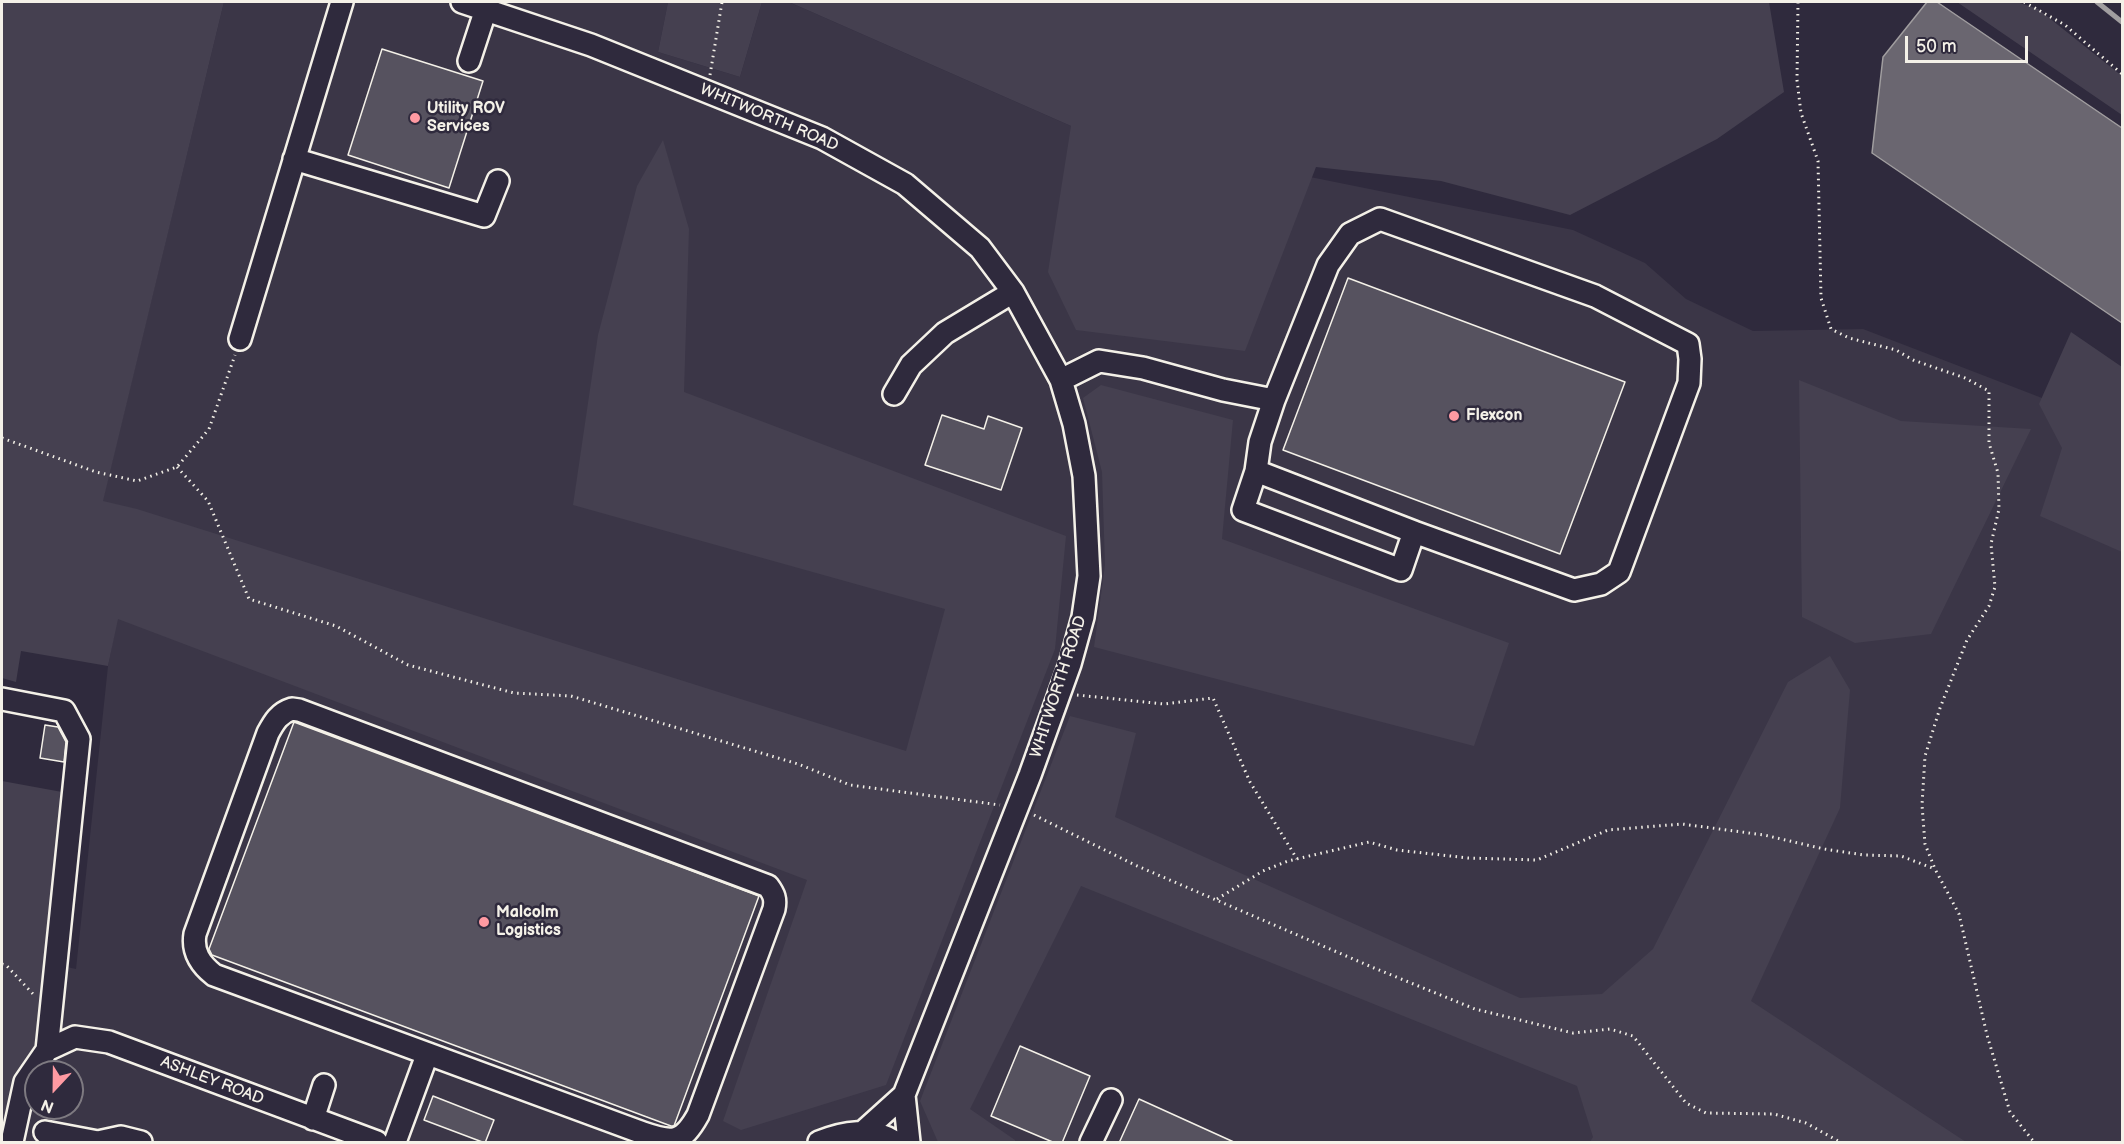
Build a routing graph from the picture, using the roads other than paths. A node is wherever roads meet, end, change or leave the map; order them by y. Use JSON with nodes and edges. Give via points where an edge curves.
{"nodes":[{"id":1,"x":342,"y":2,"type":"edge"},
{"id":2,"x":462,"y":2,"type":"edge"},
{"id":3,"x":486,"y":9,"type":"junction"},
{"id":4,"x":469,"y":61,"type":"dead end"},
{"id":5,"x":294,"y":159,"type":"junction"},
{"id":6,"x":498,"y":181,"type":"dead end"},
{"id":7,"x":1013,"y":292,"type":"junction"},
{"id":8,"x":240,"y":339,"type":"road end"},
{"id":9,"x":1061,"y":380,"type":"junction"},
{"id":10,"x":894,"y":394,"type":"dead end"},
{"id":11,"x":1274,"y":400,"type":"junction"},
{"id":12,"x":1256,"y":471,"type":"junction"},
{"id":13,"x":1414,"y":532,"type":"junction"},
{"id":14,"x":2,"y":699,"type":"edge"},
{"id":15,"x":47,"y":1050,"type":"junction"},
{"id":16,"x":427,"y":1055,"type":"junction"},
{"id":17,"x":324,"y":1085,"type":"dead end"},
{"id":18,"x":904,"y":1095,"type":"junction"},
{"id":19,"x":1111,"y":1100,"type":"dead end"},
{"id":20,"x":313,"y":1119,"type":"junction"},
{"id":21,"x":14,"y":1132,"type":"edge"},
{"id":22,"x":863,"y":1132,"type":"junction"},
{"id":23,"x":51,"y":1137,"type":"edge"},
{"id":24,"x":141,"y":1143,"type":"edge"},
{"id":25,"x":377,"y":1143,"type":"edge"},
{"id":26,"x":395,"y":1143,"type":"edge"},
{"id":27,"x":819,"y":1143,"type":"edge"},
{"id":28,"x":895,"y":1143,"type":"edge"},
{"id":29,"x":909,"y":1143,"type":"edge"},
{"id":30,"x":1091,"y":1143,"type":"edge"}],
"edges":[{"from":1,"to":5,"type":"street"},
{"from":2,"to":3,"type":"street","name":"WHITWORTH ROAD"},
{"from":3,"to":4,"type":"street"},
{"from":3,"to":7,"type":"street","name":"WHITWORTH ROAD","via":[[591,45],[822,138],[905,184],[980,248]]},
{"from":5,"to":6,"type":"street","via":[[484,216]]},
{"from":5,"to":8,"type":"street"},
{"from":7,"to":9,"type":"street","name":"WHITWORTH ROAD"},
{"from":7,"to":10,"type":"street","via":[[945,333],[911,365]]},
{"from":9,"to":11,"type":"street","via":[[1099,361]]},
{"from":9,"to":18,"type":"street","name":"WHITWORTH ROAD","via":[[1084,476],[1089,576],[1083,617],[1056,704]]},
{"from":11,"to":12,"type":"street","via":[[1260,442]]},
{"from":11,"to":13,"type":"street","via":[[1328,266],[1350,234],[1380,219],[1595,296],[1688,344],[1689,383],[1619,572],[1601,584],[1574,591]]},
{"from":12,"to":13,"type":"street"},
{"from":12,"to":13,"type":"street","via":[[1243,510],[1401,570]]},
{"from":14,"to":15,"type":"street","via":[[64,711],[79,739]]},
{"from":15,"to":20,"type":"street","name":"ASHLEY ROAD","via":[[75,1037],[109,1042]]},
{"from":15,"to":21,"type":"street","via":[[25,1082]]},
{"from":16,"to":16,"type":"street","via":[[661,1139],[680,1138],[698,1115],[774,909],[774,893],[760,882],[299,710],[283,712],[268,734],[195,934],[196,955],[214,975]]},
{"from":16,"to":26,"type":"street"},
{"from":17,"to":20,"type":"street"},
{"from":18,"to":22,"type":"street","name":"WHITWORTH ROAD"},
{"from":18,"to":29,"type":"street","name":"WHITWORTH ROAD"},
{"from":19,"to":30,"type":"street"},
{"from":20,"to":25,"type":"street","name":"ASHLEY ROAD"},
{"from":21,"to":23,"type":"street"},
{"from":22,"to":27,"type":"street","via":[[837,1135]]},
{"from":22,"to":28,"type":"street","via":[[887,1137]]},
{"from":23,"to":24,"type":"street","via":[[98,1142],[121,1137]]}]}
